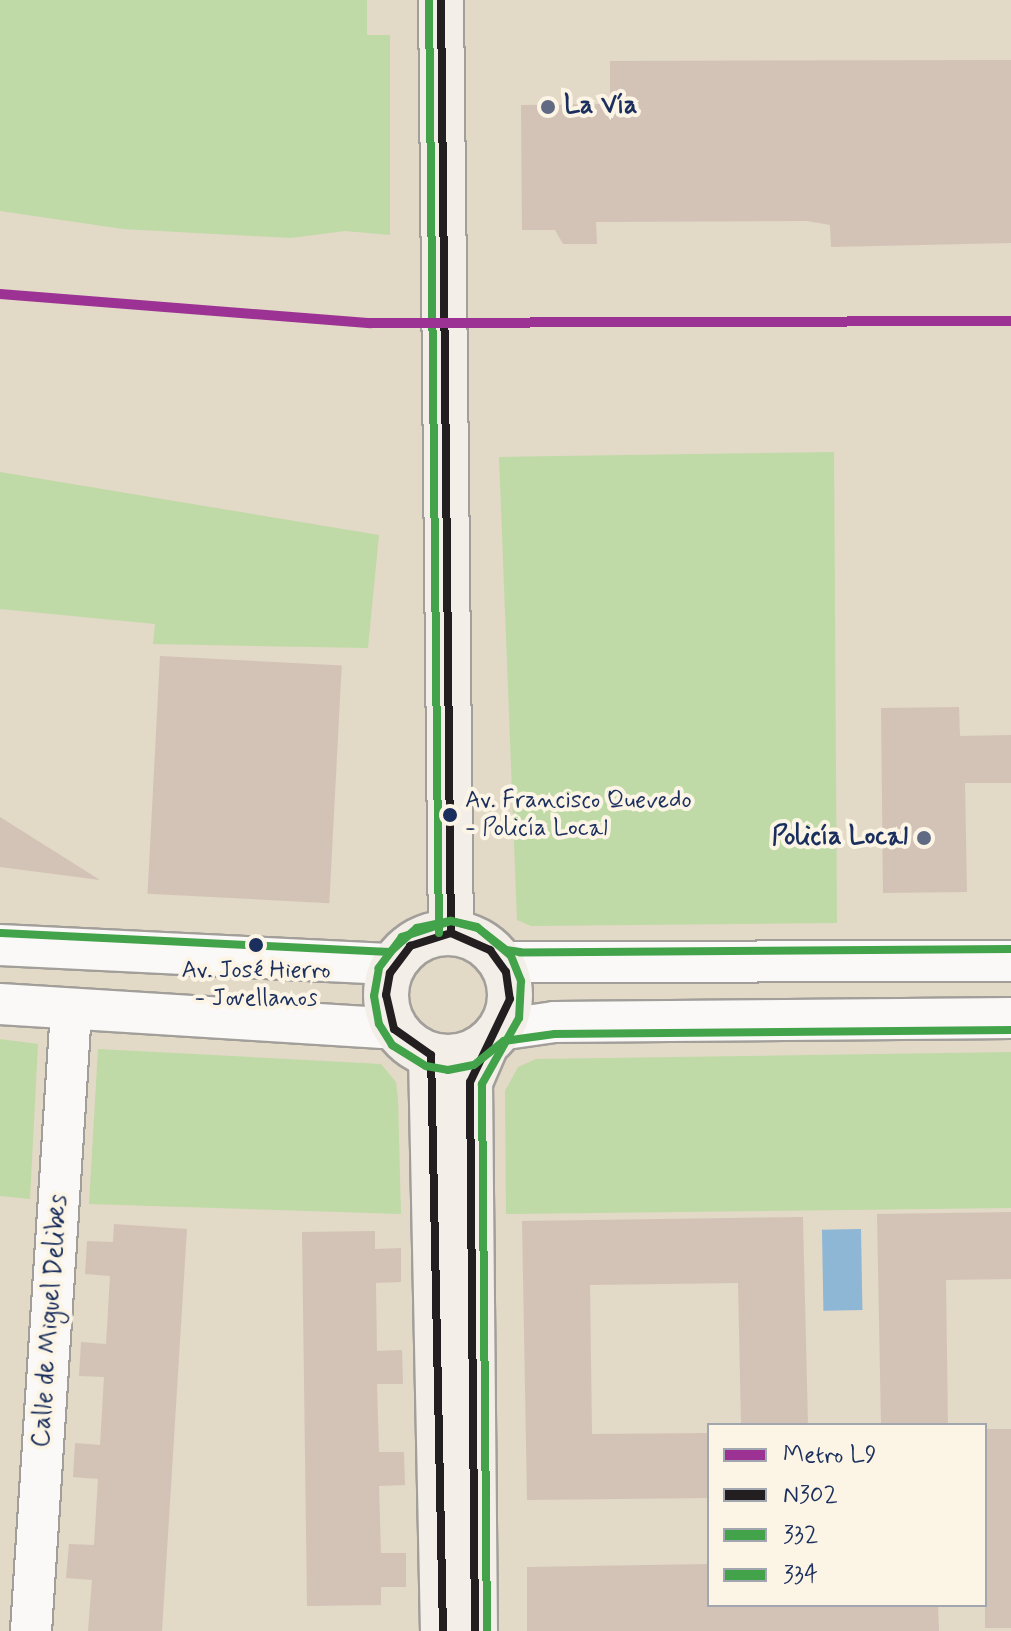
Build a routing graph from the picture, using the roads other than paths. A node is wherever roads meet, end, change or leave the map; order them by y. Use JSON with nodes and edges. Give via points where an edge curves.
{"nodes":[{"id":1,"x":441,"y":0,"type":"edge"},
{"id":2,"x":451,"y":933,"type":"junction"},
{"id":3,"x":0,"y":945,"type":"edge"},
{"id":4,"x":1011,"y":961,"type":"edge"},
{"id":5,"x":501,"y":962,"type":"junction"},
{"id":6,"x":394,"y":964,"type":"junction"},
{"id":7,"x":0,"y":1004,"type":"edge"},
{"id":8,"x":71,"y":1010,"type":"junction"},
{"id":9,"x":1011,"y":1018,"type":"edge"},
{"id":10,"x":394,"y":1029,"type":"junction"},
{"id":11,"x":493,"y":1038,"type":"junction"},
{"id":12,"x":431,"y":1055,"type":"junction"},
{"id":13,"x":31,"y":1631,"type":"edge"},
{"id":14,"x":443,"y":1631,"type":"edge"},
{"id":15,"x":475,"y":1631,"type":"edge"}],
"edges":[{"from":1,"to":2,"type":"street"},
{"from":2,"to":5,"type":"street","via":[[472,938]]},
{"from":2,"to":6,"type":"street","via":[[422,939]]},
{"from":3,"to":6,"type":"street"},
{"from":4,"to":5,"type":"street"},
{"from":5,"to":11,"type":"street","via":[[510,999]]},
{"from":6,"to":10,"type":"street","via":[[386,995]]},
{"from":7,"to":8,"type":"street"},
{"from":8,"to":10,"type":"street"},
{"from":8,"to":13,"type":"street","name":"Calle de Miguel Delibes"},
{"from":9,"to":11,"type":"street","via":[[554,1022]]},
{"from":10,"to":12,"type":"street"},
{"from":11,"to":12,"type":"street","via":[[468,1054]]},
{"from":11,"to":15,"type":"street","via":[[470,1082]]},
{"from":12,"to":14,"type":"street"}]}
